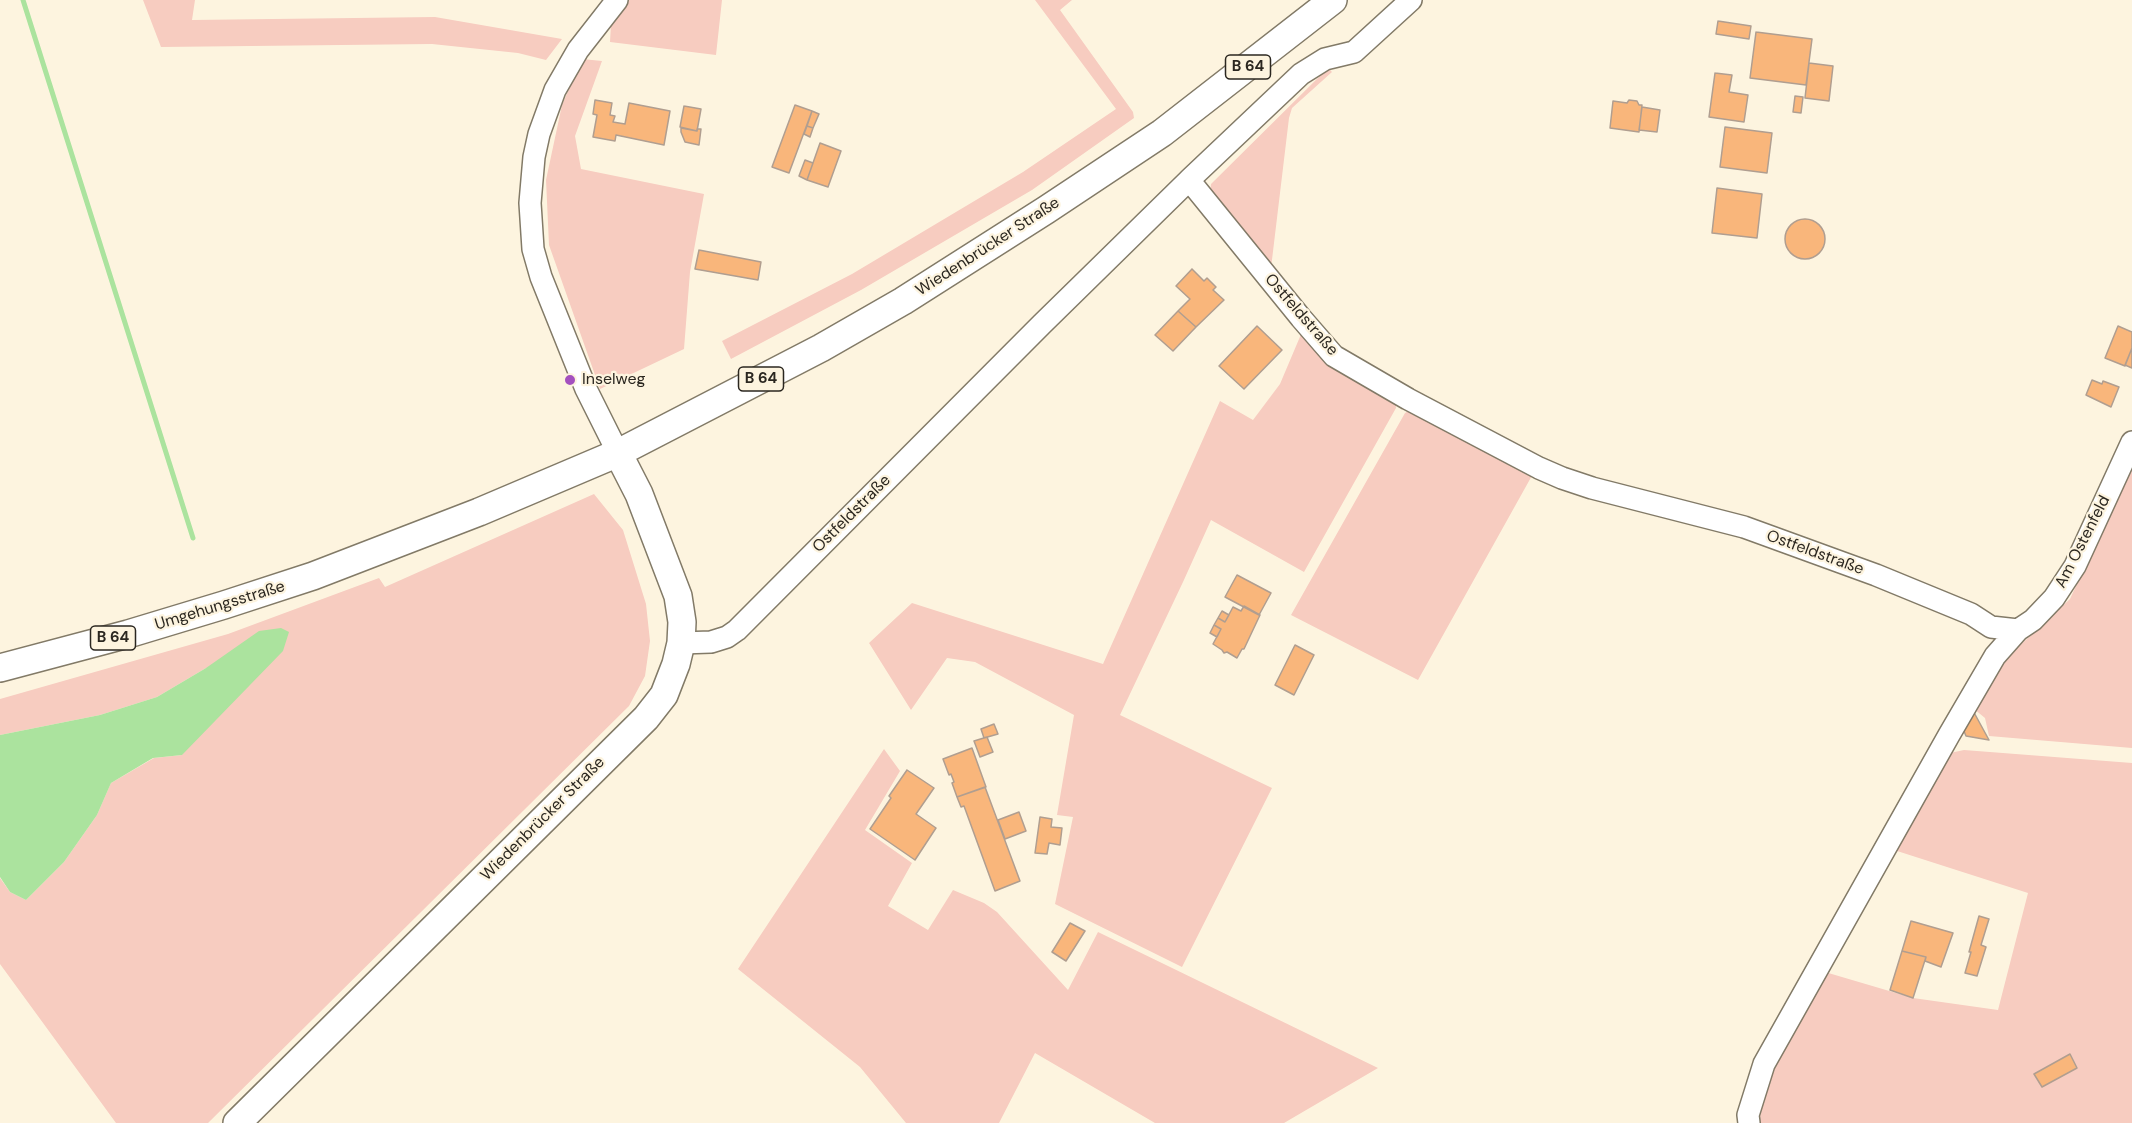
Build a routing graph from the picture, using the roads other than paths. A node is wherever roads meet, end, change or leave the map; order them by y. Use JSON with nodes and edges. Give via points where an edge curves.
{"nodes":[{"id":1,"x":617,"y":0,"type":"edge"},
{"id":2,"x":1333,"y":0,"type":"edge"},
{"id":3,"x":1411,"y":0,"type":"edge"},
{"id":4,"x":1189,"y":180,"type":"junction"},
{"id":5,"x":2132,"y":442,"type":"edge"},
{"id":6,"x":618,"y":453,"type":"junction"},
{"id":7,"x":401,"y":543,"type":"joint"},
{"id":8,"x":1990,"y":627,"type":"junction"},
{"id":9,"x":2018,"y":630,"type":"junction"},
{"id":10,"x":681,"y":644,"type":"junction"},
{"id":11,"x":1995,"y":656,"type":"junction"},
{"id":12,"x":0,"y":668,"type":"edge"},
{"id":13,"x":237,"y":1123,"type":"edge"},
{"id":14,"x":1749,"y":1123,"type":"edge"}],
"edges":[{"from":1,"to":6,"type":"street","via":[[578,50],[555,90],[534,157],[530,203],[533,249],[541,277],[586,389]]},
{"from":2,"to":6,"type":"main road","name":"Wiedenbrücker Straße","number":"B 64","via":[[1162,133],[912,295],[821,348]]},
{"from":3,"to":4,"type":"street","name":"Ostfeldstraße","via":[[1354,52],[1325,59],[1301,74]]},
{"from":4,"to":8,"type":"street","name":"Ostfeldstraße","via":[[1334,356],[1408,399],[1562,478],[1744,527],[1876,575],[1971,614]]},
{"from":4,"to":10,"type":"street","name":"Ostfeldstraße","via":[[737,630],[718,641]]},
{"from":5,"to":9,"type":"street","name":"Am Ostenfeld","via":[[2075,566],[2054,598]]},
{"from":6,"to":7,"type":"main road","name":"Wiedenbrücker Straße","number":"B 64"},
{"from":6,"to":10,"type":"main road","name":"Wiedenbrücker Straße","via":[[672,577],[681,613]]},
{"from":7,"to":12,"type":"main road","name":"Umgehungsstraße","number":"B 64","via":[[224,605]]},
{"from":8,"to":9,"type":"street"},
{"from":8,"to":11,"type":"street"},
{"from":9,"to":11,"type":"street","name":"Am Ostenfeld"},
{"from":10,"to":13,"type":"main road","name":"Wiedenbrücker Straße","via":[[671,681],[646,718]]},
{"from":11,"to":14,"type":"street","via":[[1764,1064]]}]}
